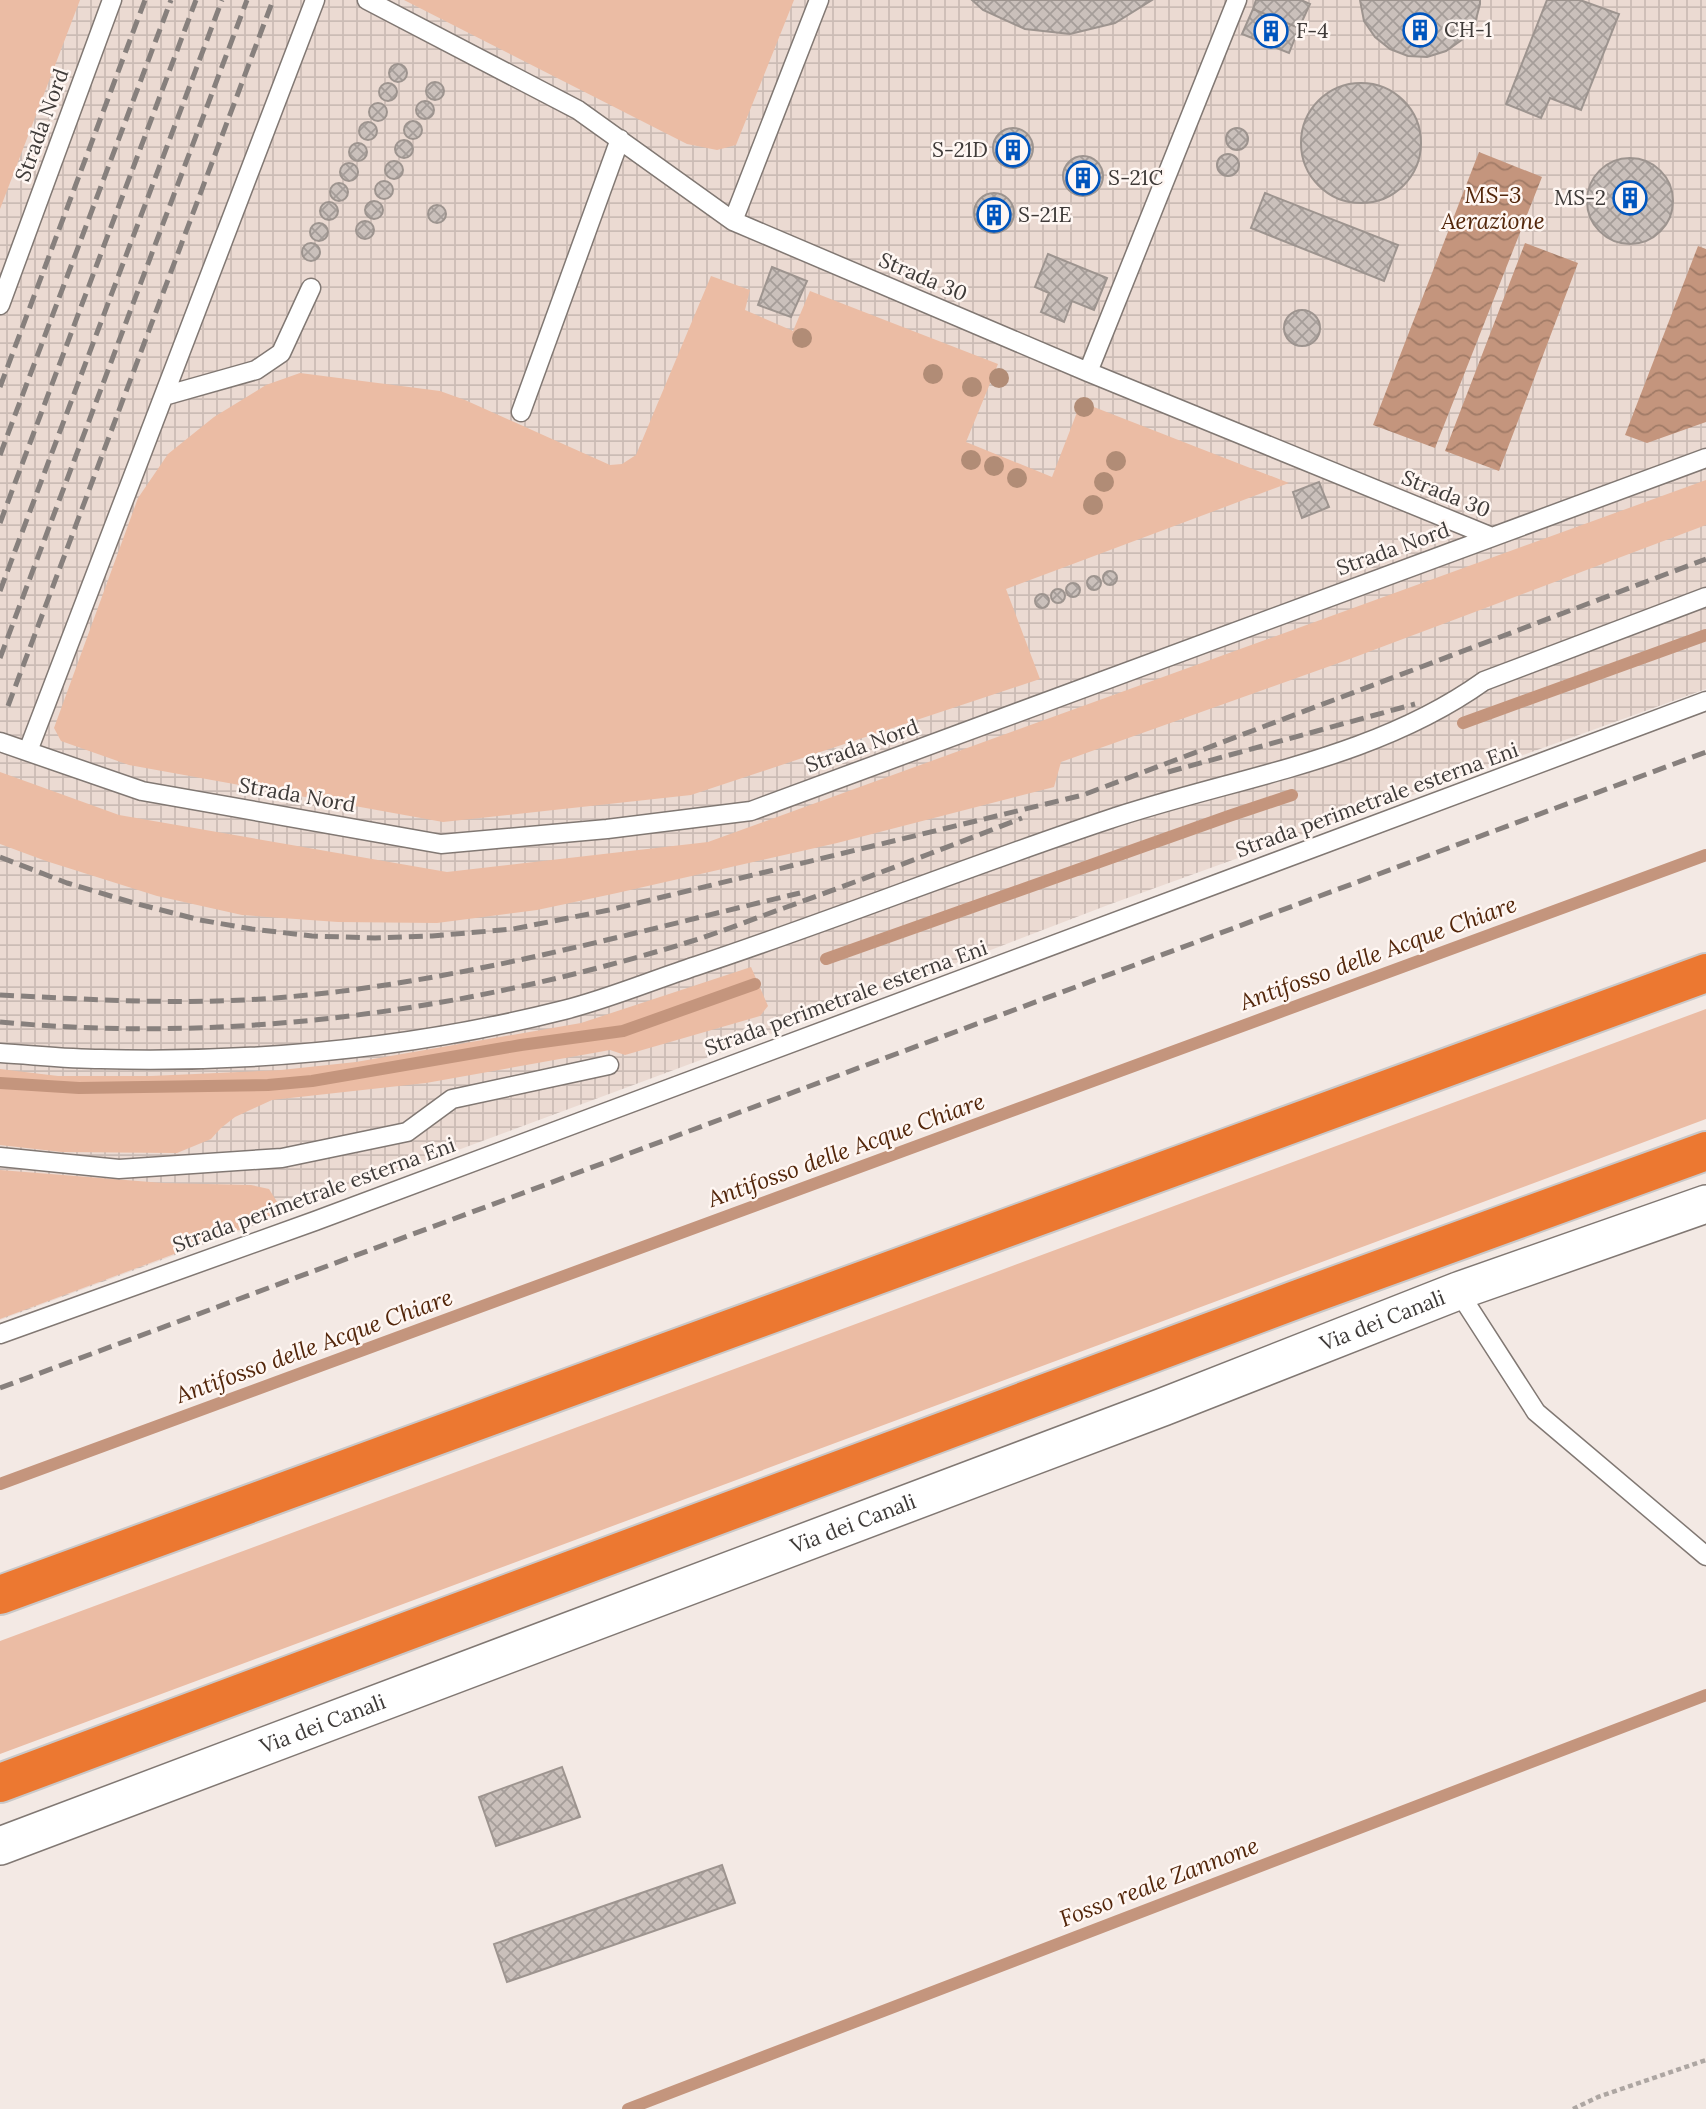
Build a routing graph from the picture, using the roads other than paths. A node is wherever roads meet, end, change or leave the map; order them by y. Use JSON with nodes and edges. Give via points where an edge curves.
{"nodes":[{"id":1,"x":112,"y":0,"type":"edge"},
{"id":2,"x":315,"y":0,"type":"edge"},
{"id":3,"x":367,"y":0,"type":"edge"},
{"id":4,"x":819,"y":0,"type":"edge"},
{"id":5,"x":1237,"y":0,"type":"edge"},
{"id":6,"x":620,"y":139,"type":"junction"},
{"id":7,"x":733,"y":221,"type":"junction"},
{"id":8,"x":311,"y":288,"type":"dead end"},
{"id":9,"x":0,"y":305,"type":"edge"},
{"id":10,"x":1088,"y":372,"type":"junction"},
{"id":11,"x":164,"y":396,"type":"junction"},
{"id":12,"x":522,"y":412,"type":"dead end"},
{"id":13,"x":1706,"y":458,"type":"edge"},
{"id":14,"x":1492,"y":537,"type":"junction"},
{"id":15,"x":1706,"y":597,"type":"edge"},
{"id":16,"x":1706,"y":701,"type":"edge"},
{"id":17,"x":0,"y":742,"type":"edge"},
{"id":18,"x":27,"y":751,"type":"junction"},
{"id":19,"x":1706,"y":973,"type":"edge"},
{"id":20,"x":0,"y":1053,"type":"edge"},
{"id":21,"x":609,"y":1065,"type":"dead end"},
{"id":22,"x":1706,"y":1151,"type":"edge"},
{"id":23,"x":0,"y":1157,"type":"edge"},
{"id":24,"x":1706,"y":1204,"type":"edge"},
{"id":25,"x":1458,"y":1291,"type":"junction"},
{"id":26,"x":0,"y":1334,"type":"edge"},
{"id":27,"x":1706,"y":1556,"type":"edge"},
{"id":28,"x":0,"y":1595,"type":"edge"},
{"id":29,"x":0,"y":1783,"type":"edge"},
{"id":30,"x":0,"y":1846,"type":"edge"}],
"edges":[{"from":1,"to":9,"type":"lane","name":"Strada Nord"},
{"from":2,"to":11,"type":"lane"},
{"from":3,"to":6,"type":"lane","name":"Strada 30","via":[[578,110]]},
{"from":4,"to":7,"type":"lane"},
{"from":5,"to":10,"type":"lane"},
{"from":6,"to":7,"type":"lane","name":"Strada 30"},
{"from":6,"to":12,"type":"lane"},
{"from":7,"to":10,"type":"lane","name":"Strada 30"},
{"from":8,"to":11,"type":"lane","via":[[281,353],[256,370]]},
{"from":10,"to":14,"type":"lane","name":"Strada 30"},
{"from":11,"to":18,"type":"lane"},
{"from":13,"to":14,"type":"lane","name":"Strada Nord"},
{"from":14,"to":18,"type":"lane","name":"Strada Nord","via":[[751,811],[441,844],[142,791]]},
{"from":15,"to":20,"type":"lane","via":[[1484,681],[1453,703],[1291,769],[1107,820],[566,1009],[429,1038],[272,1056],[101,1059]]},
{"from":16,"to":26,"type":"lane","name":"Strada perimetrale esterna Eni"},
{"from":17,"to":18,"type":"lane","name":"Strada Nord"},
{"from":19,"to":28,"type":"highway"},
{"from":21,"to":23,"type":"lane","via":[[452,1100],[407,1132],[282,1158],[119,1169]]},
{"from":22,"to":29,"type":"highway"},
{"from":24,"to":25,"type":"street","name":"Via dei Canali"},
{"from":25,"to":27,"type":"lane","via":[[1535,1412]]},
{"from":25,"to":30,"type":"street","name":"Via dei Canali","via":[[1150,1412]]}]}
